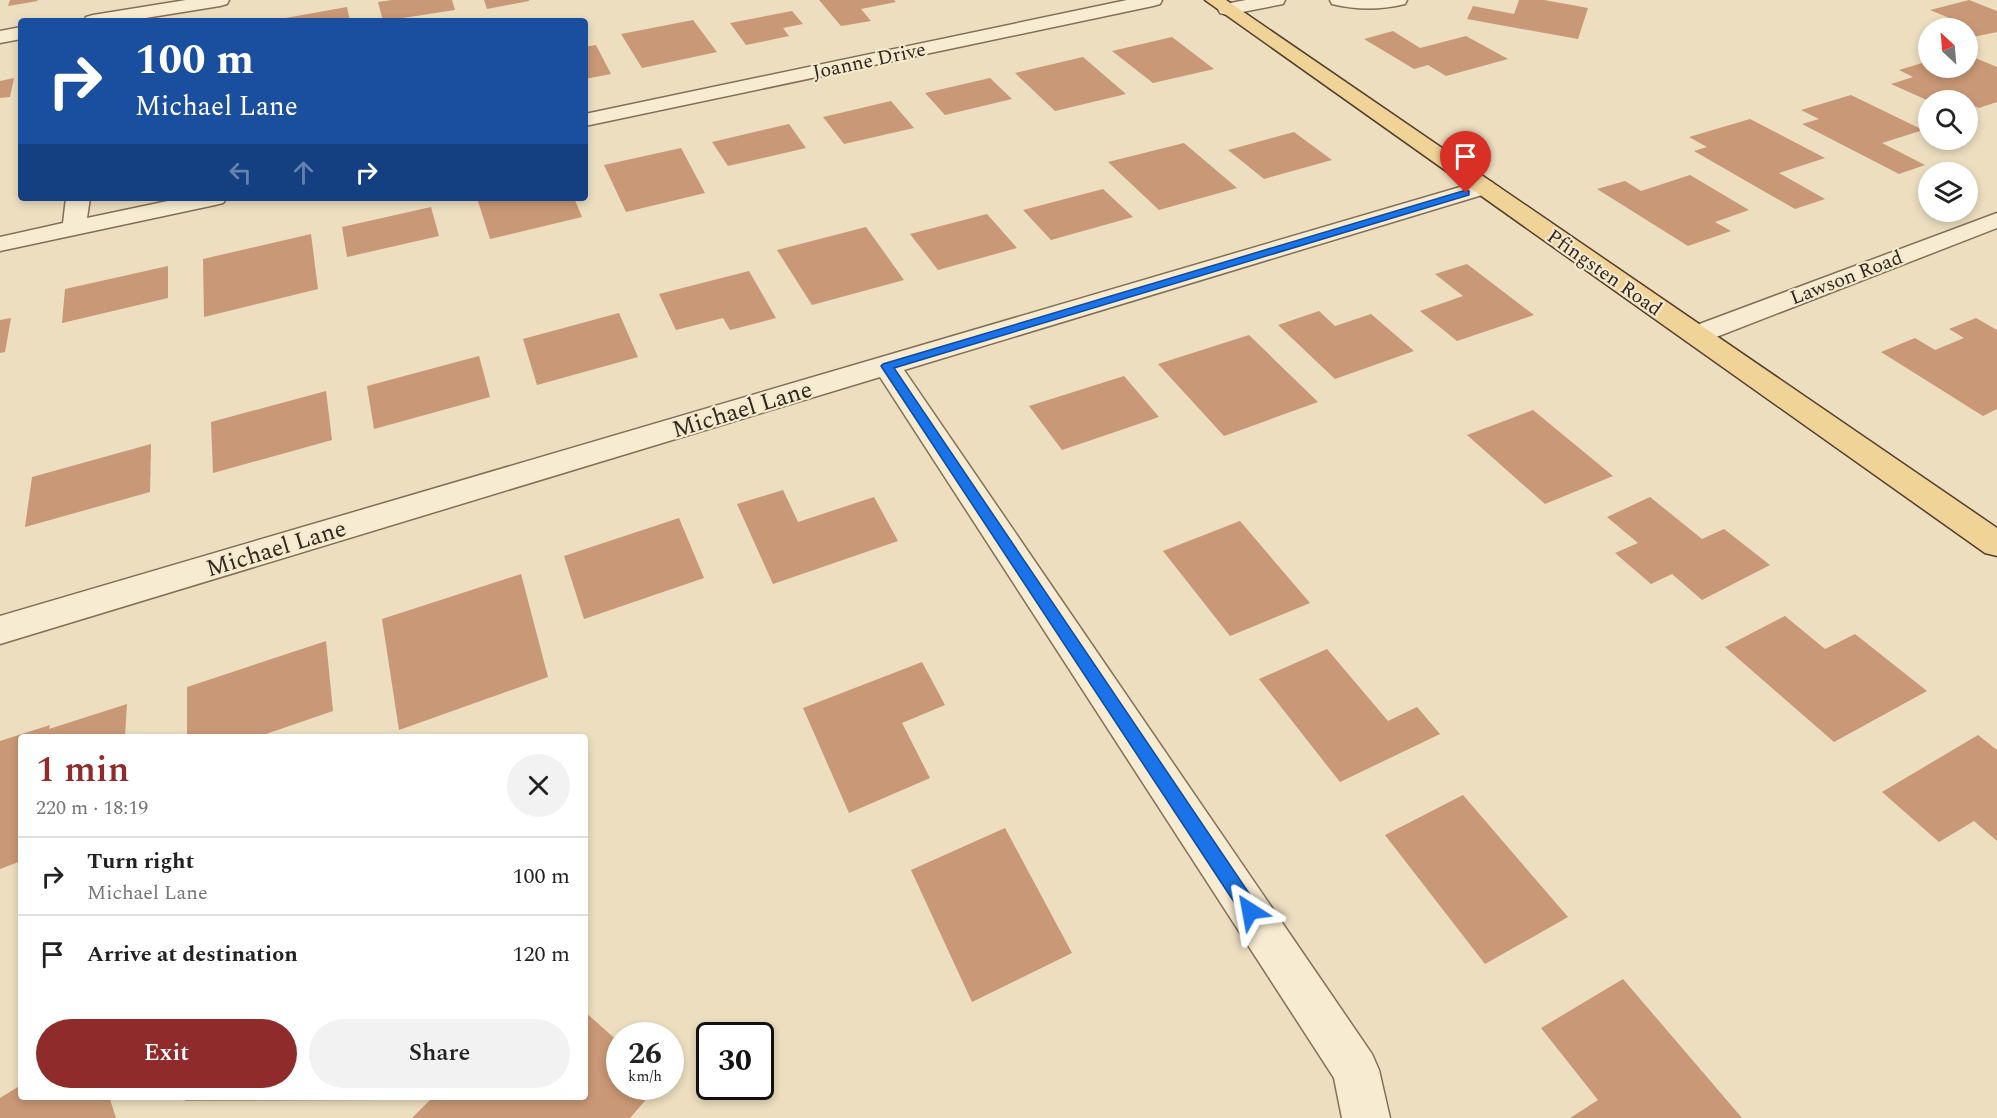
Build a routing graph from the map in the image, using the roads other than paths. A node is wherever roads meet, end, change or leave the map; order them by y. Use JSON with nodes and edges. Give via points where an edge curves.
{"nodes":[{"id":1,"x":220,"y":0,"type":"edge"},
{"id":2,"x":1153,"y":0,"type":"edge"},
{"id":3,"x":1276,"y":0,"type":"edge"},
{"id":4,"x":1339,"y":0,"type":"edge"},
{"id":5,"x":1398,"y":0,"type":"edge"},
{"id":6,"x":1221,"y":5,"type":"edge"},
{"id":7,"x":111,"y":18,"type":"edge"},
{"id":8,"x":18,"y":34,"type":"edge"},
{"id":9,"x":0,"y":37,"type":"edge"},
{"id":10,"x":588,"y":119,"type":"edge"},
{"id":11,"x":1484,"y":187,"type":"junction"},
{"id":12,"x":78,"y":201,"type":"edge"},
{"id":13,"x":201,"y":201,"type":"edge"},
{"id":14,"x":1997,"y":220,"type":"edge"},
{"id":15,"x":74,"y":228,"type":"junction"},
{"id":16,"x":0,"y":244,"type":"edge"},
{"id":17,"x":1696,"y":335,"type":"junction"},
{"id":18,"x":887,"y":366,"type":"junction"},
{"id":19,"x":1997,"y":544,"type":"edge"},
{"id":20,"x":0,"y":630,"type":"edge"},
{"id":21,"x":1366,"y":1118,"type":"edge"}],
"edges":[{"from":1,"to":7,"type":"street"},
{"from":2,"to":10,"type":"street","name":"Joanne Drive"},
{"from":3,"to":6,"type":"street"},
{"from":4,"to":5,"type":"street","via":[[1371,4]]},
{"from":6,"to":11,"type":"main road","name":"Pfingsten Road"},
{"from":8,"to":9,"type":"street"},
{"from":11,"to":17,"type":"main road","name":"Pfingsten Road"},
{"from":11,"to":18,"type":"street","name":"Michael Lane"},
{"from":12,"to":15,"type":"street"},
{"from":13,"to":15,"type":"street"},
{"from":14,"to":17,"type":"street","name":"Lawson Road"},
{"from":15,"to":16,"type":"street"},
{"from":17,"to":19,"type":"main road","name":"Pfingsten Road"},
{"from":18,"to":20,"type":"street","name":"Michael Lane"},
{"from":18,"to":21,"type":"street","via":[[1356,1070]]}]}
